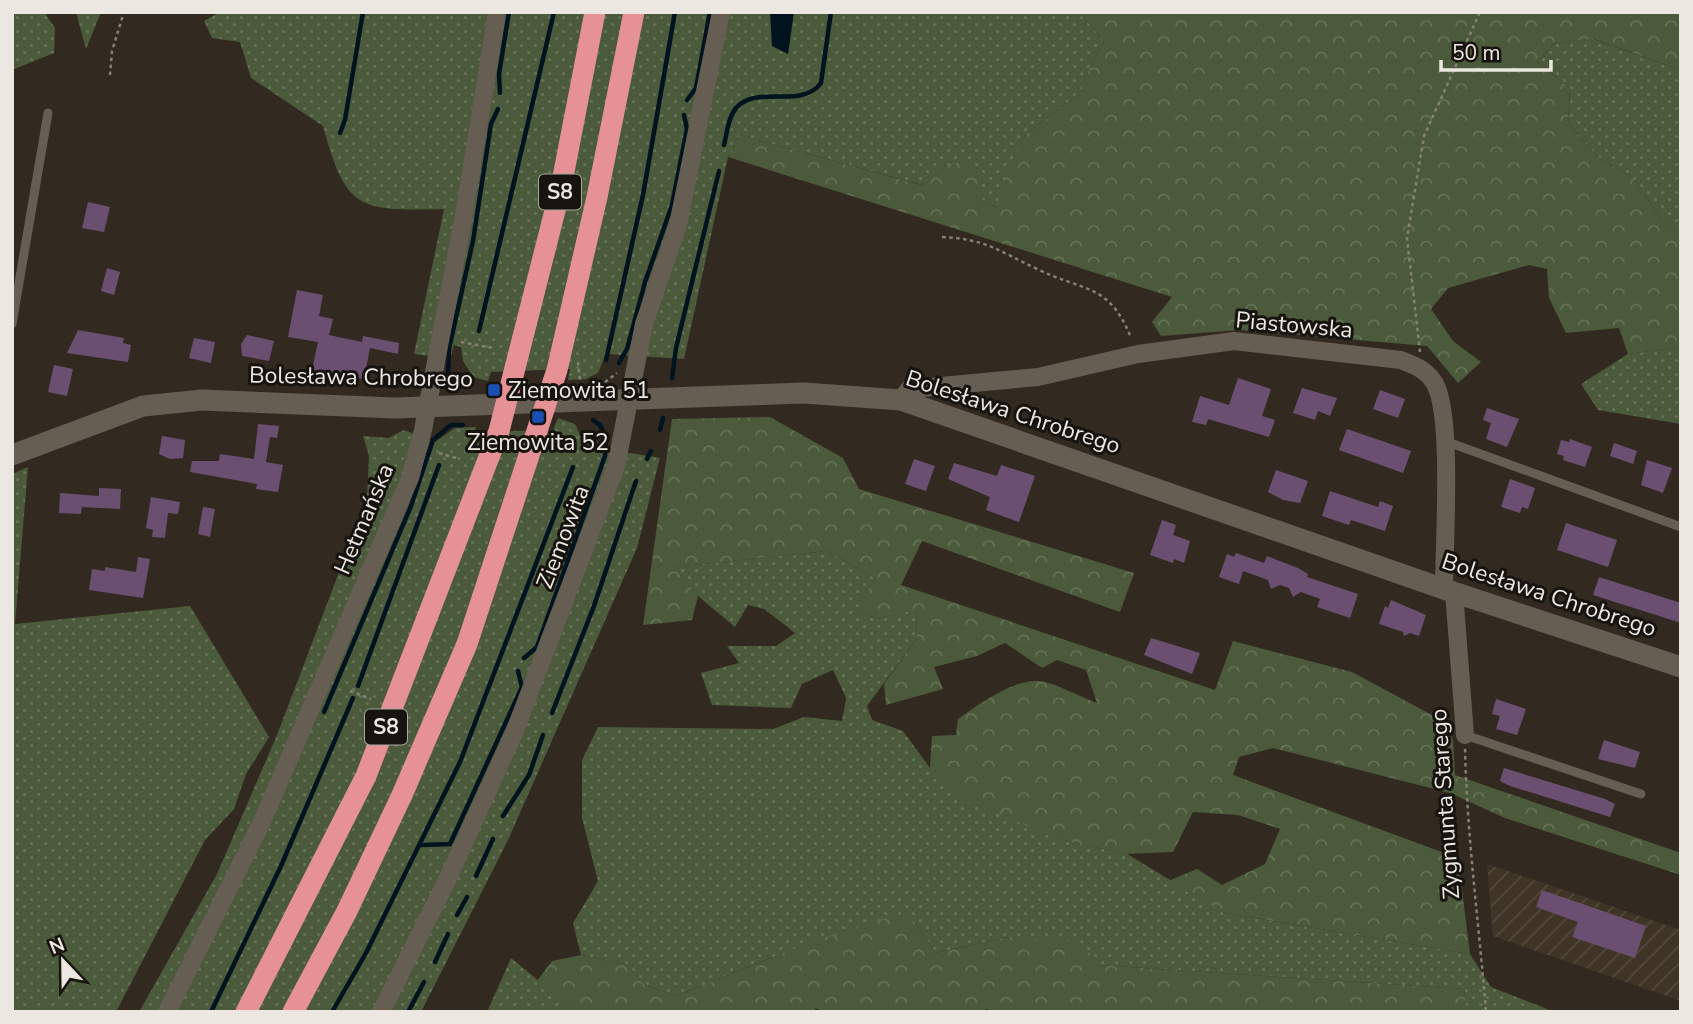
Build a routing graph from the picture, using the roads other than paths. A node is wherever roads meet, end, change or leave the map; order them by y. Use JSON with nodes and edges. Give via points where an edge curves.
{"nodes":[{"id":1,"x":497,"y":12,"type":"edge"},
{"id":2,"x":595,"y":12,"type":"edge"},
{"id":3,"x":634,"y":12,"type":"edge"},
{"id":4,"x":721,"y":12,"type":"edge"},
{"id":5,"x":48,"y":113,"type":"dead end"},
{"id":6,"x":12,"y":324,"type":"edge"},
{"id":7,"x":631,"y":400,"type":"junction"},
{"id":8,"x":901,"y":400,"type":"junction"},
{"id":9,"x":426,"y":408,"type":"junction"},
{"id":10,"x":1445,"y":440,"type":"junction"},
{"id":11,"x":12,"y":456,"type":"edge"},
{"id":12,"x":1681,"y":527,"type":"edge"},
{"id":13,"x":1449,"y":590,"type":"junction"},
{"id":14,"x":1681,"y":667,"type":"edge"},
{"id":15,"x":1465,"y":735,"type":"joint"},
{"id":16,"x":1641,"y":794,"type":"dead end"},
{"id":17,"x":167,"y":1012,"type":"edge"},
{"id":18,"x":246,"y":1012,"type":"edge"},
{"id":19,"x":293,"y":1012,"type":"edge"},
{"id":20,"x":381,"y":1012,"type":"edge"}],
"edges":[{"from":1,"to":9,"type":"street","name":"Hetmańska"},
{"from":2,"to":18,"type":"highway","number":"S8","via":[[561,187],[499,431],[366,776]]},
{"from":3,"to":19,"type":"highway","number":"S8","via":[[557,370],[467,644],[347,911]]},
{"from":4,"to":7,"type":"street","name":"Ziemowita","via":[[678,225],[644,324]]},
{"from":5,"to":6,"type":"lane"},
{"from":7,"to":8,"type":"street","name":"Bolesława Chrobrego","via":[[804,393]]},
{"from":7,"to":9,"type":"street","name":"Bolesława Chrobrego"},
{"from":7,"to":20,"type":"street","name":"Ziemowita","via":[[615,466],[514,733]]},
{"from":8,"to":10,"type":"street","name":"Piastowska","via":[[909,389],[1038,377],[1138,354],[1234,341],[1401,360],[1423,368],[1436,385]]},
{"from":8,"to":13,"type":"street","name":"Bolesława Chrobrego"},
{"from":9,"to":11,"type":"street","name":"Bolesława Chrobrego","via":[[160,402]]},
{"from":9,"to":17,"type":"street","name":"Hetmańska","via":[[407,486],[238,874]]},
{"from":10,"to":12,"type":"lane"},
{"from":10,"to":13,"type":"street"},
{"from":13,"to":14,"type":"street","name":"Bolesława Chrobrego"},
{"from":13,"to":15,"type":"street","name":"Zygmunta Starego"},
{"from":15,"to":16,"type":"lane"}]}
